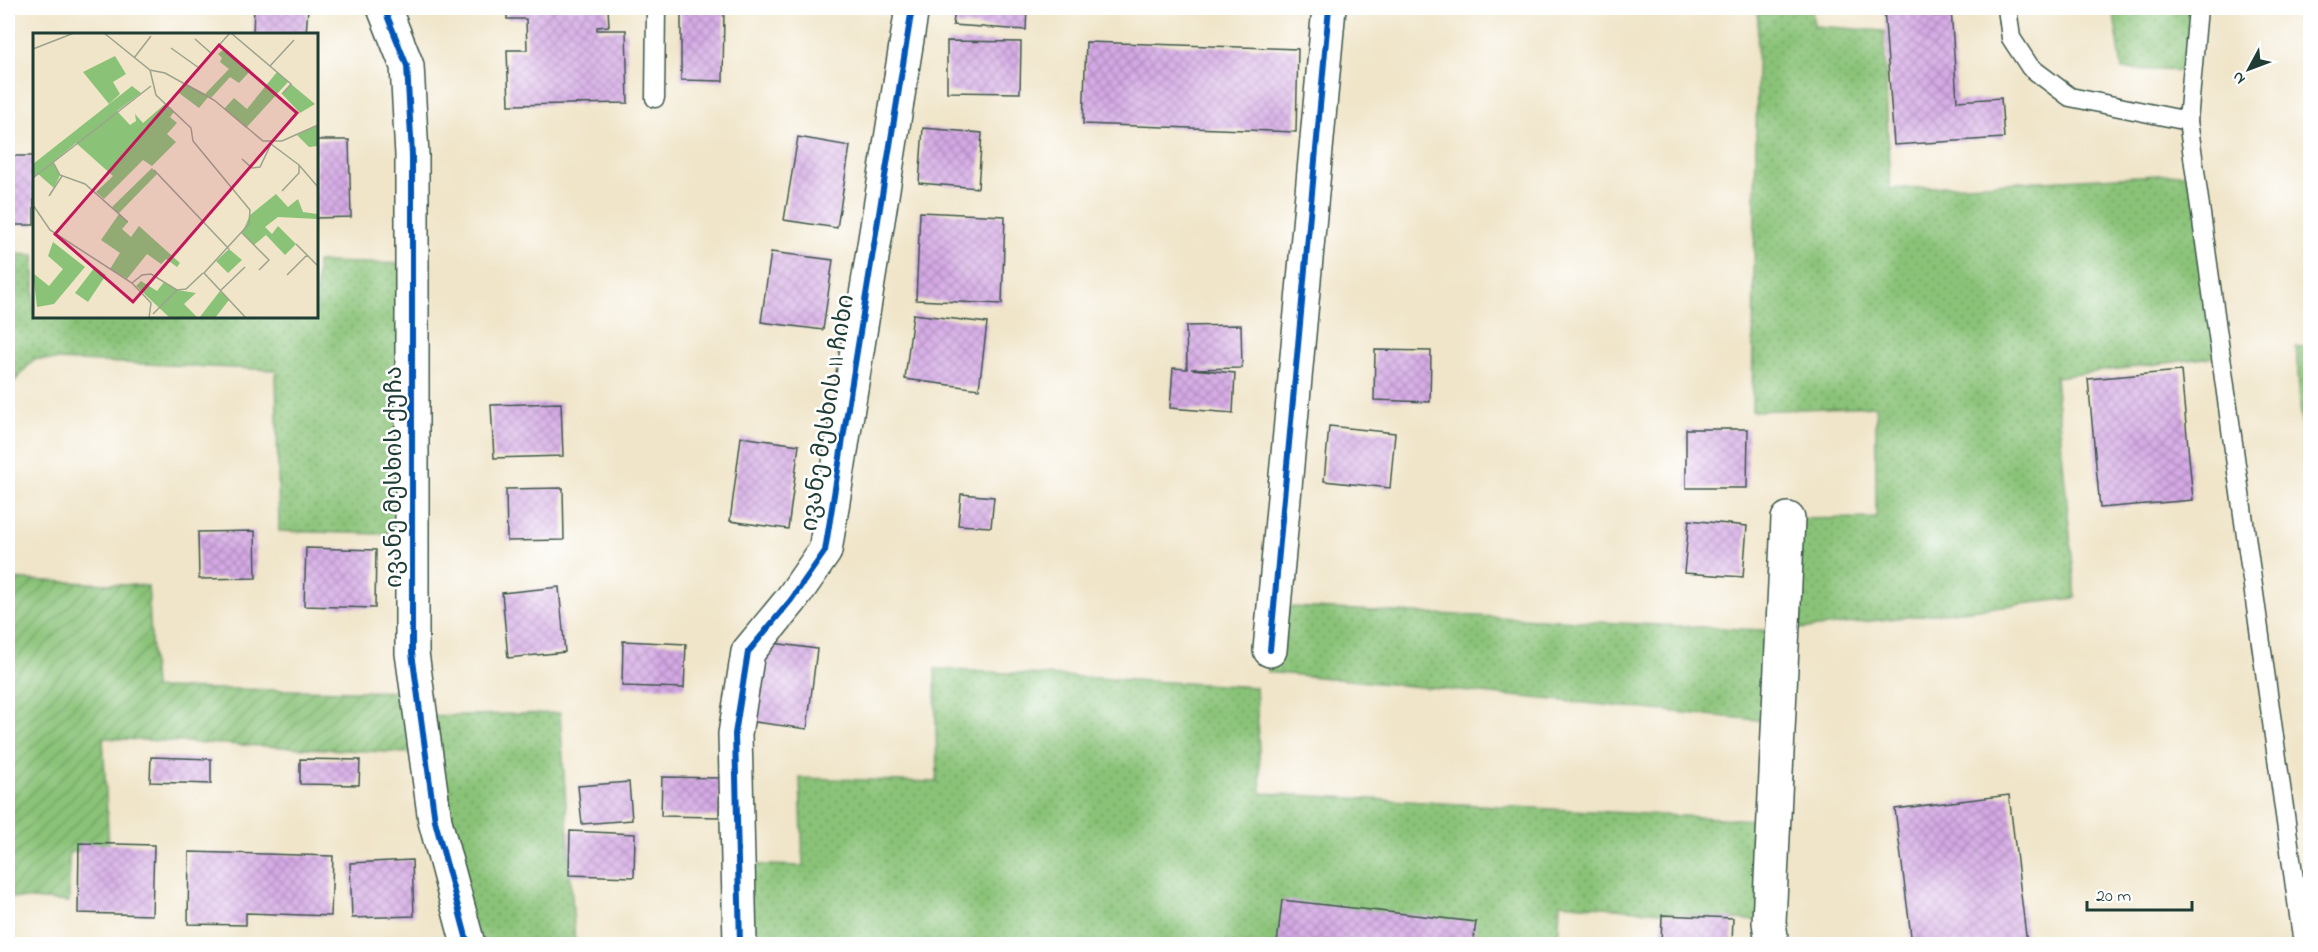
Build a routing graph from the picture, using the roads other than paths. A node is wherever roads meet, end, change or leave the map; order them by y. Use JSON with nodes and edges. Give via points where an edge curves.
{"nodes":[{"id":1,"x":384,"y":8,"type":"edge"},
{"id":2,"x":656,"y":8,"type":"edge"},
{"id":3,"x":912,"y":8,"type":"edge"},
{"id":4,"x":1329,"y":8,"type":"edge"},
{"id":5,"x":2007,"y":8,"type":"edge"},
{"id":6,"x":2198,"y":8,"type":"edge"},
{"id":7,"x":655,"y":98,"type":"dead end"},
{"id":8,"x":2188,"y":120,"type":"junction"},
{"id":9,"x":1788,"y":519,"type":"dead end"},
{"id":10,"x":1270,"y":650,"type":"dead end"},
{"id":11,"x":468,"y":945,"type":"edge"},
{"id":12,"x":740,"y":945,"type":"edge"},
{"id":13,"x":1772,"y":945,"type":"edge"},
{"id":14,"x":2303,"y":945,"type":"edge"}],
"edges":[{"from":1,"to":11,"type":"street","name":"ივანე მესხის ქუჩა","via":[[407,66],[412,155],[412,653],[435,821]]},
{"from":2,"to":7,"type":"lane"},
{"from":3,"to":12,"type":"street","name":"ივანე მესხის II ჩიხი","via":[[825,551],[748,652],[735,734]]},
{"from":4,"to":10,"type":"street"},
{"from":5,"to":8,"type":"lane","via":[[2011,38],[2030,67],[2070,96]]},
{"from":6,"to":8,"type":"lane"},
{"from":8,"to":14,"type":"lane"},
{"from":9,"to":13,"type":"street"}]}
